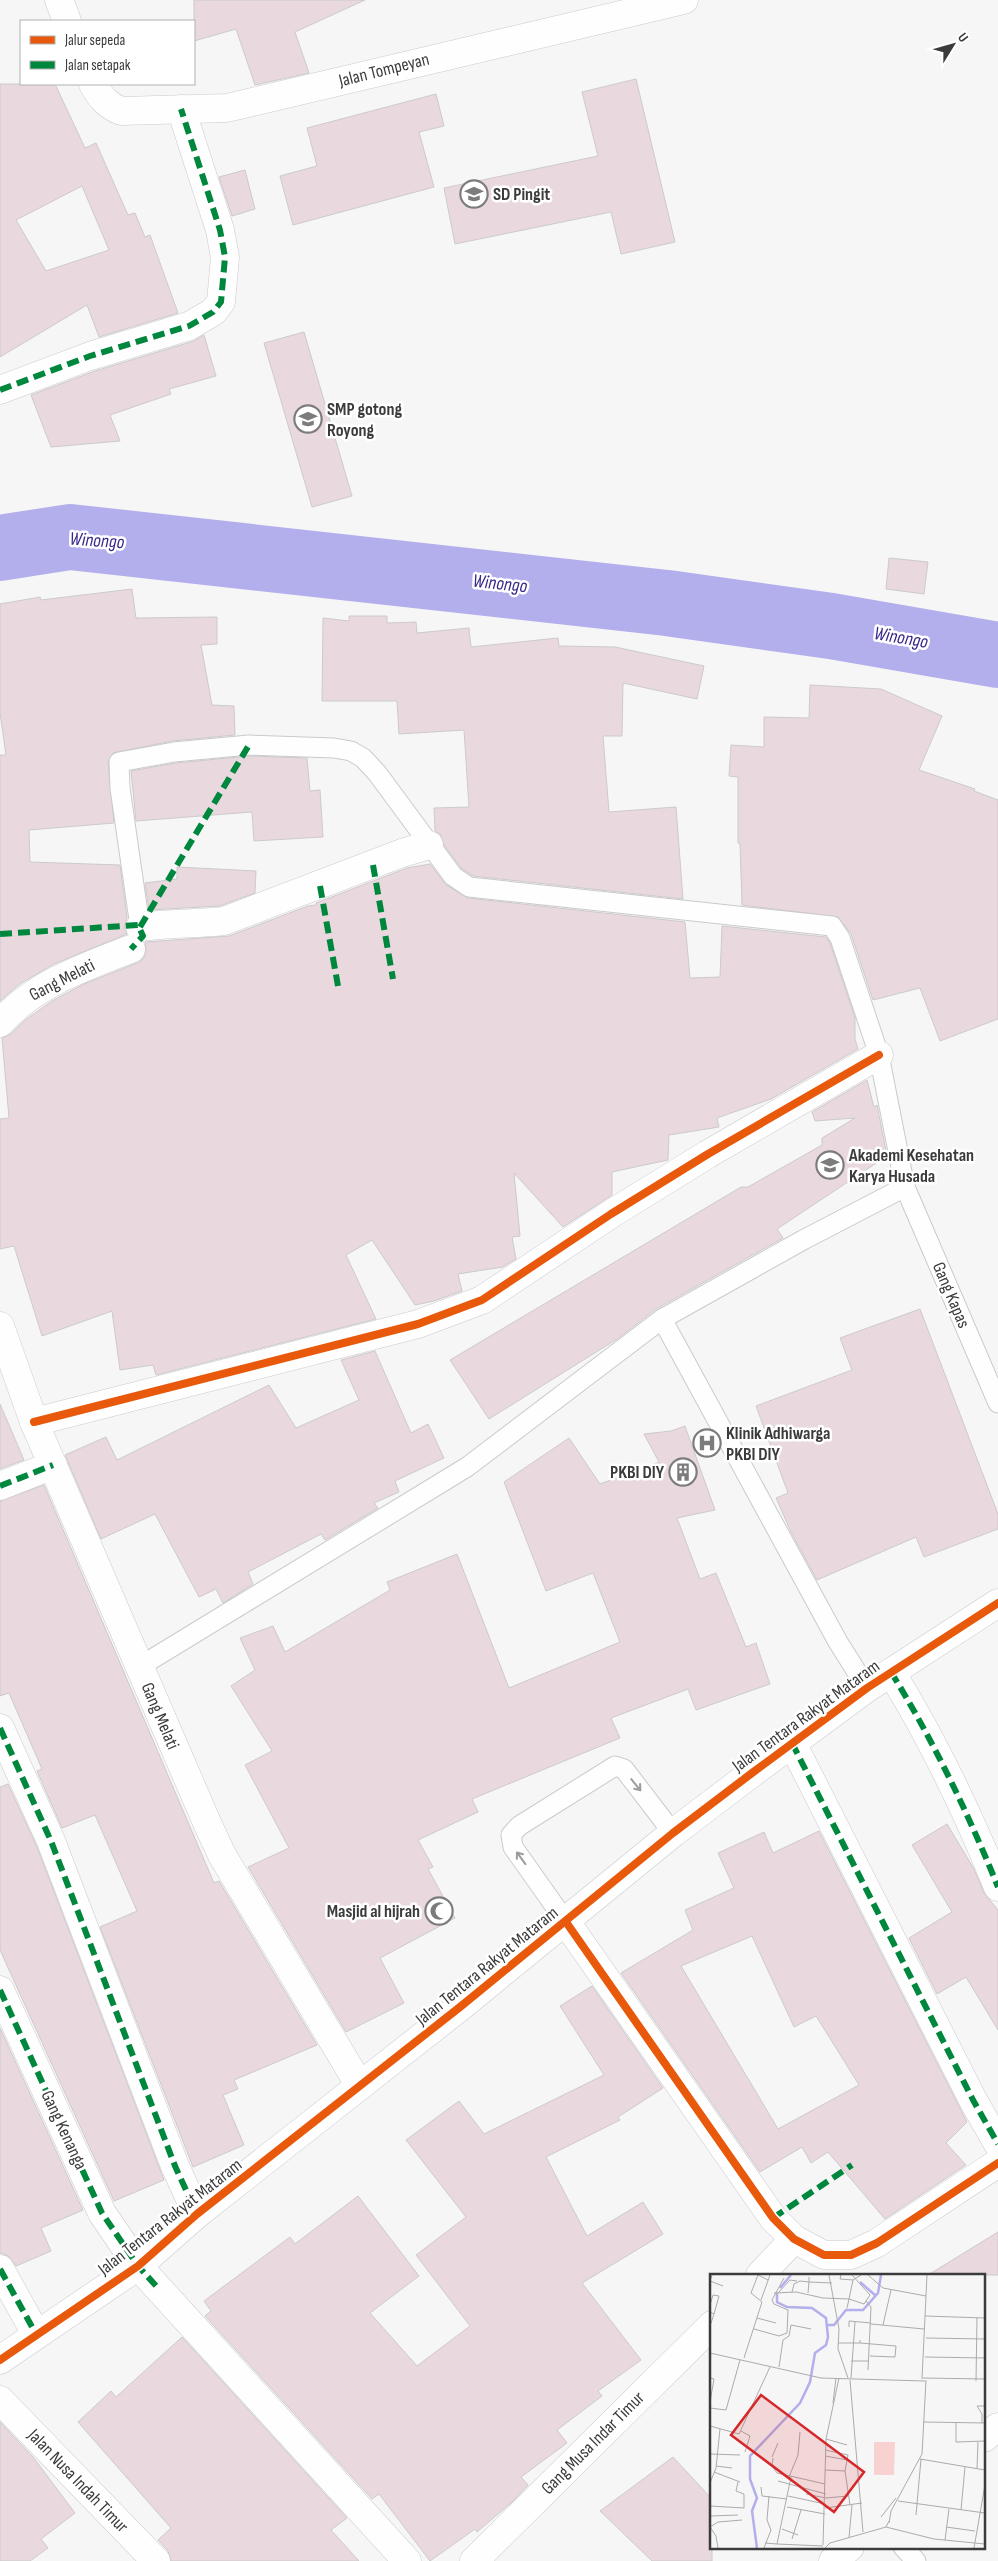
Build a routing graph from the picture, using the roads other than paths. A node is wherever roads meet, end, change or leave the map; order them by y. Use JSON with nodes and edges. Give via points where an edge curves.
{"nodes":[{"id":1,"x":59,"y":0,"type":"edge"},
{"id":2,"x":684,"y":0,"type":"edge"},
{"id":3,"x":67,"y":20,"type":"edge"},
{"id":4,"x":94,"y":85,"type":"edge"},
{"id":5,"x":181,"y":109,"type":"junction"},
{"id":6,"x":0,"y":390,"type":"edge"},
{"id":7,"x":429,"y":846,"type":"junction"},
{"id":8,"x":136,"y":938,"type":"junction"},
{"id":9,"x":0,"y":1023,"type":"edge"},
{"id":10,"x":879,"y":1055,"type":"junction"},
{"id":11,"x":905,"y":1186,"type":"junction"},
{"id":12,"x":662,"y":1319,"type":"junction"},
{"id":13,"x":0,"y":1326,"type":"edge"},
{"id":14,"x":998,"y":1403,"type":"edge"},
{"id":15,"x":34,"y":1422,"type":"junction"},
{"id":16,"x":53,"y":1465,"type":"junction"},
{"id":17,"x":0,"y":1486,"type":"edge"},
{"id":18,"x":998,"y":1603,"type":"edge"},
{"id":19,"x":139,"y":1667,"type":"junction"},
{"id":20,"x":891,"y":1672,"type":"junction"},
{"id":21,"x":867,"y":1688,"type":"junction"},
{"id":22,"x":0,"y":1728,"type":"edge"},
{"id":23,"x":792,"y":1743,"type":"junction"},
{"id":24,"x":673,"y":1833,"type":"junction"},
{"id":25,"x":998,"y":1887,"type":"edge"},
{"id":26,"x":566,"y":1922,"type":"junction"},
{"id":27,"x":0,"y":1990,"type":"edge"},
{"id":28,"x":360,"y":2086,"type":"junction"},
{"id":29,"x":998,"y":2144,"type":"edge"},
{"id":30,"x":998,"y":2163,"type":"edge"},
{"id":31,"x":197,"y":2214,"type":"junction"},
{"id":32,"x":794,"y":2239,"type":"junction"},
{"id":33,"x":138,"y":2266,"type":"junction"},
{"id":34,"x":0,"y":2269,"type":"edge"},
{"id":35,"x":761,"y":2274,"type":"edge"},
{"id":36,"x":710,"y":2327,"type":"edge"},
{"id":37,"x":36,"y":2334,"type":"junction"},
{"id":38,"x":0,"y":2360,"type":"edge"},
{"id":39,"x":0,"y":2400,"type":"edge"},
{"id":40,"x":998,"y":2427,"type":"edge"},
{"id":41,"x":986,"y":2436,"type":"edge"},
{"id":42,"x":849,"y":2548,"type":"edge"},
{"id":43,"x":904,"y":2548,"type":"edge"},
{"id":44,"x":156,"y":2561,"type":"edge"},
{"id":45,"x":407,"y":2561,"type":"edge"},
{"id":46,"x":474,"y":2561,"type":"edge"},
{"id":47,"x":833,"y":2561,"type":"edge"},
{"id":48,"x":916,"y":2561,"type":"edge"}],
"edges":[{"from":1,"to":3,"type":"street"},
{"from":2,"to":5,"type":"street","name":"Jalan Tompeyan","via":[[227,108]]},
{"from":4,"to":5,"type":"street","name":"Jalan Tompeyan","via":[[107,104],[121,111]]},
{"from":5,"to":6,"type":"street","via":[[220,230],[225,258],[221,302],[213,312],[189,326],[90,356]]},
{"from":7,"to":8,"type":"street","name":"Gang Melati","via":[[402,853],[224,922],[171,922]]},
{"from":7,"to":8,"type":"lane","via":[[377,773],[364,758],[351,751],[249,745],[174,752],[119,762]]},
{"from":7,"to":10,"type":"lane","name":"Gang Kapas","via":[[453,876],[469,887],[832,926],[840,938]]},
{"from":8,"to":9,"type":"street","name":"Gang Melati","via":[[33,993]]},
{"from":10,"to":11,"type":"lane","name":"Gang Kapas"},
{"from":10,"to":15,"type":"street","via":[[708,1154],[482,1300],[418,1324]]},
{"from":11,"to":12,"type":"lane"},
{"from":11,"to":14,"type":"lane","name":"Gang Kapas"},
{"from":12,"to":19,"type":"lane","via":[[467,1467]]},
{"from":12,"to":21,"type":"lane","via":[[838,1642]]},
{"from":13,"to":15,"type":"street","name":"Gang Melati"},
{"from":15,"to":16,"type":"street","name":"Gang Melati"},
{"from":16,"to":17,"type":"street"},
{"from":16,"to":19,"type":"street","name":"Gang Melati"},
{"from":18,"to":20,"type":"street","name":"Jalan Tentara Rakyat Mataram"},
{"from":19,"to":28,"type":"street","name":"Gang Melati","via":[[222,1856]]},
{"from":20,"to":21,"type":"street","name":"Jalan Tentara Rakyat Mataram"},
{"from":20,"to":25,"type":"street","via":[[914,1709]]},
{"from":21,"to":23,"type":"street","name":"Jalan Tentara Rakyat Mataram"},
{"from":22,"to":31,"type":"street","via":[[51,1841],[171,2156]]},
{"from":23,"to":24,"type":"street","name":"Jalan Tentara Rakyat Mataram"},
{"from":23,"to":29,"type":"street"},
{"from":24,"to":26,"type":"street","name":"Jalan Tentara Rakyat Mataram"},
{"from":26,"to":24,"type":"lane","one_way":true,"via":[[513,1847],[511,1835],[519,1826],[615,1766],[624,1769]]},
{"from":26,"to":28,"type":"street","name":"Jalan Tentara Rakyat Mataram"},
{"from":26,"to":32,"type":"street","via":[[773,2218]]},
{"from":27,"to":33,"type":"street","name":"Gang Kenanga","via":[[102,2214]]},
{"from":28,"to":31,"type":"street","name":"Jalan Tentara Rakyat Mataram"},
{"from":30,"to":32,"type":"street","via":[[877,2243],[851,2255],[824,2255]]},
{"from":31,"to":33,"type":"street","name":"Jalan Tentara Rakyat Mataram"},
{"from":32,"to":35,"type":"street"},
{"from":33,"to":37,"type":"street","name":"Jalan Tentara Rakyat Mataram"},
{"from":33,"to":45,"type":"street","name":"Gang Kenanga"},
{"from":34,"to":37,"type":"street"},
{"from":36,"to":46,"type":"street","name":"Gang Musa Indar Timur"},
{"from":37,"to":38,"type":"street","name":"Jalan Tentara Rakyat Mataram"},
{"from":39,"to":44,"type":"street","name":"Jalan Nusa Indah Timur"},
{"from":40,"to":41,"type":"street"},
{"from":42,"to":47,"type":"street"},
{"from":43,"to":48,"type":"lane"}]}
